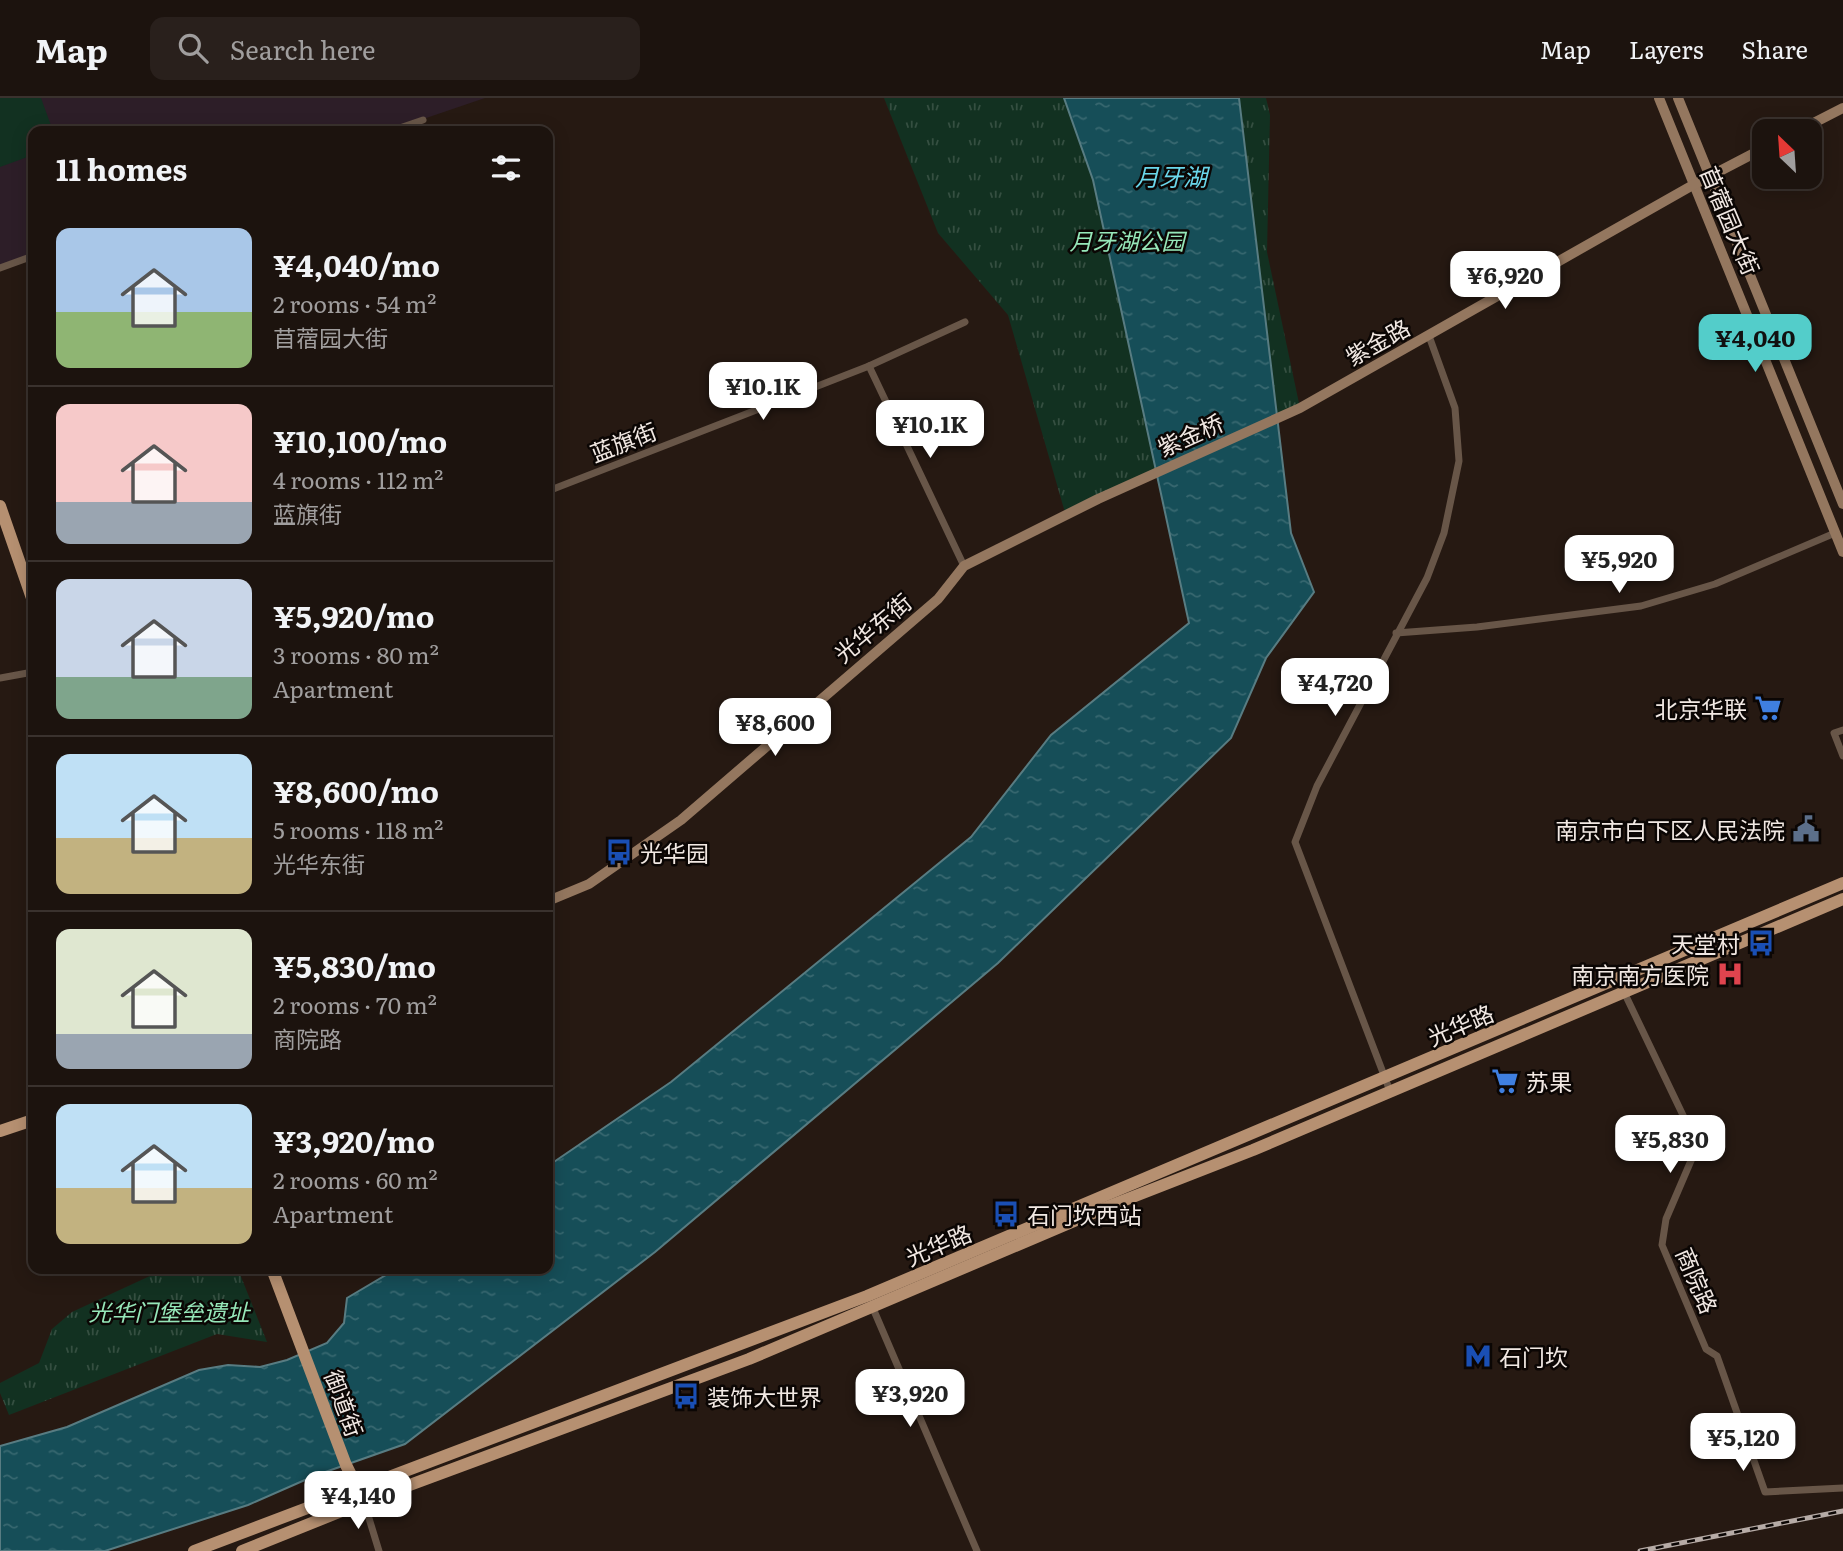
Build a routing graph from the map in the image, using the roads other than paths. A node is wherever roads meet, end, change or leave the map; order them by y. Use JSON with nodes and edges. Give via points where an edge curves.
{"nodes":[{"id":1,"x":1659,"y":98,"type":"edge"},
{"id":2,"x":1678,"y":98,"type":"edge"},
{"id":3,"x":1843,"y":108,"type":"edge"},
{"id":4,"x":1821,"y":119,"type":"edge"},
{"id":5,"x":423,"y":120,"type":"dead end"},
{"id":6,"x":406,"y":126,"type":"edge"},
{"id":7,"x":1752,"y":154,"type":"edge"},
{"id":8,"x":1709,"y":177,"type":"junction"},
{"id":9,"x":1693,"y":185,"type":"junction"},
{"id":10,"x":28,"y":258,"type":"edge"},
{"id":11,"x":0,"y":268,"type":"edge"},
{"id":12,"x":965,"y":322,"type":"dead end"},
{"id":13,"x":1429,"y":336,"type":"junction"},
{"id":14,"x":869,"y":366,"type":"junction"},
{"id":15,"x":1300,"y":408,"type":"joint"},
{"id":16,"x":553,"y":489,"type":"edge"},
{"id":17,"x":1098,"y":499,"type":"joint"},
{"id":18,"x":1843,"y":504,"type":"edge"},
{"id":19,"x":0,"y":506,"type":"edge"},
{"id":20,"x":1835,"y":533,"type":"junction"},
{"id":21,"x":1843,"y":552,"type":"edge"},
{"id":22,"x":964,"y":566,"type":"junction"},
{"id":23,"x":28,"y":587,"type":"edge"},
{"id":24,"x":1396,"y":633,"type":"junction"},
{"id":25,"x":28,"y":673,"type":"edge"},
{"id":26,"x":0,"y":678,"type":"edge"},
{"id":27,"x":1843,"y":730,"type":"edge"},
{"id":28,"x":1843,"y":756,"type":"edge"},
{"id":29,"x":1843,"y":883,"type":"edge"},
{"id":30,"x":553,"y":899,"type":"edge"},
{"id":31,"x":1843,"y":899,"type":"edge"},
{"id":32,"x":1624,"y":992,"type":"junction"},
{"id":33,"x":1388,"y":1085,"type":"junction"},
{"id":34,"x":28,"y":1122,"type":"edge"},
{"id":35,"x":0,"y":1131,"type":"edge"},
{"id":36,"x":274,"y":1274,"type":"edge"},
{"id":37,"x":867,"y":1296,"type":"junction"},
{"id":38,"x":873,"y":1308,"type":"junction"},
{"id":39,"x":357,"y":1487,"type":"junction"},
{"id":40,"x":1843,"y":1488,"type":"edge"},
{"id":41,"x":364,"y":1502,"type":"junction"},
{"id":42,"x":194,"y":1551,"type":"edge"},
{"id":43,"x":242,"y":1551,"type":"edge"},
{"id":44,"x":379,"y":1551,"type":"edge"},
{"id":45,"x":977,"y":1551,"type":"edge"}],
"edges":[{"from":1,"to":9,"type":"street","name":"苜蓿园大街"},
{"from":2,"to":8,"type":"street","name":"苜蓿园大街"},
{"from":3,"to":4,"type":"street"},
{"from":5,"to":6,"type":"street"},
{"from":7,"to":8,"type":"street","name":"紫金路"},
{"from":8,"to":9,"type":"street","name":"紫金路"},
{"from":8,"to":18,"type":"street","name":"苜蓿园大街"},
{"from":9,"to":13,"type":"street","name":"紫金路"},
{"from":9,"to":20,"type":"street","name":"苜蓿园大街"},
{"from":10,"to":11,"type":"street"},
{"from":12,"to":14,"type":"street","name":"蓝旗街"},
{"from":13,"to":15,"type":"street","name":"紫金路"},
{"from":13,"to":24,"type":"street","via":[[1455,408],[1459,461],[1444,533],[1427,578]]},
{"from":14,"to":16,"type":"street","name":"蓝旗街"},
{"from":14,"to":22,"type":"street"},
{"from":15,"to":17,"type":"street","name":"紫金桥"},
{"from":17,"to":22,"type":"street","name":"光华东街"},
{"from":19,"to":23,"type":"main road"},
{"from":20,"to":21,"type":"street","name":"苜蓿园大街"},
{"from":20,"to":24,"type":"street","via":[[1715,584],[1641,606],[1477,628]]},
{"from":22,"to":30,"type":"street","name":"光华东街","via":[[938,599],[681,820],[589,884]]},
{"from":24,"to":33,"type":"street","via":[[1317,786],[1295,842]]},
{"from":25,"to":26,"type":"street"},
{"from":27,"to":28,"type":"street","via":[[1835,733]]},
{"from":29,"to":33,"type":"main road","name":"光华路"},
{"from":31,"to":32,"type":"main road","name":"光华路"},
{"from":32,"to":33,"type":"main road","name":"光华路"},
{"from":32,"to":40,"type":"street","name":"商院路","via":[[1691,1132],[1693,1156],[1666,1219],[1662,1245],[1706,1349],[1717,1356],[1765,1492]]},
{"from":33,"to":37,"type":"main road","name":"光华路"},
{"from":33,"to":38,"type":"main road","name":"光华路","via":[[1253,1150]]},
{"from":34,"to":35,"type":"street"},
{"from":36,"to":39,"type":"main road"},
{"from":37,"to":38,"type":"street"},
{"from":37,"to":39,"type":"main road","name":"光华路","via":[[379,1483]]},
{"from":38,"to":41,"type":"main road","name":"光华路"},
{"from":38,"to":45,"type":"street"},
{"from":39,"to":41,"type":"main road"},
{"from":39,"to":42,"type":"main road","name":"光华路"},
{"from":41,"to":43,"type":"main road","name":"光华路"},
{"from":41,"to":44,"type":"street"}]}
